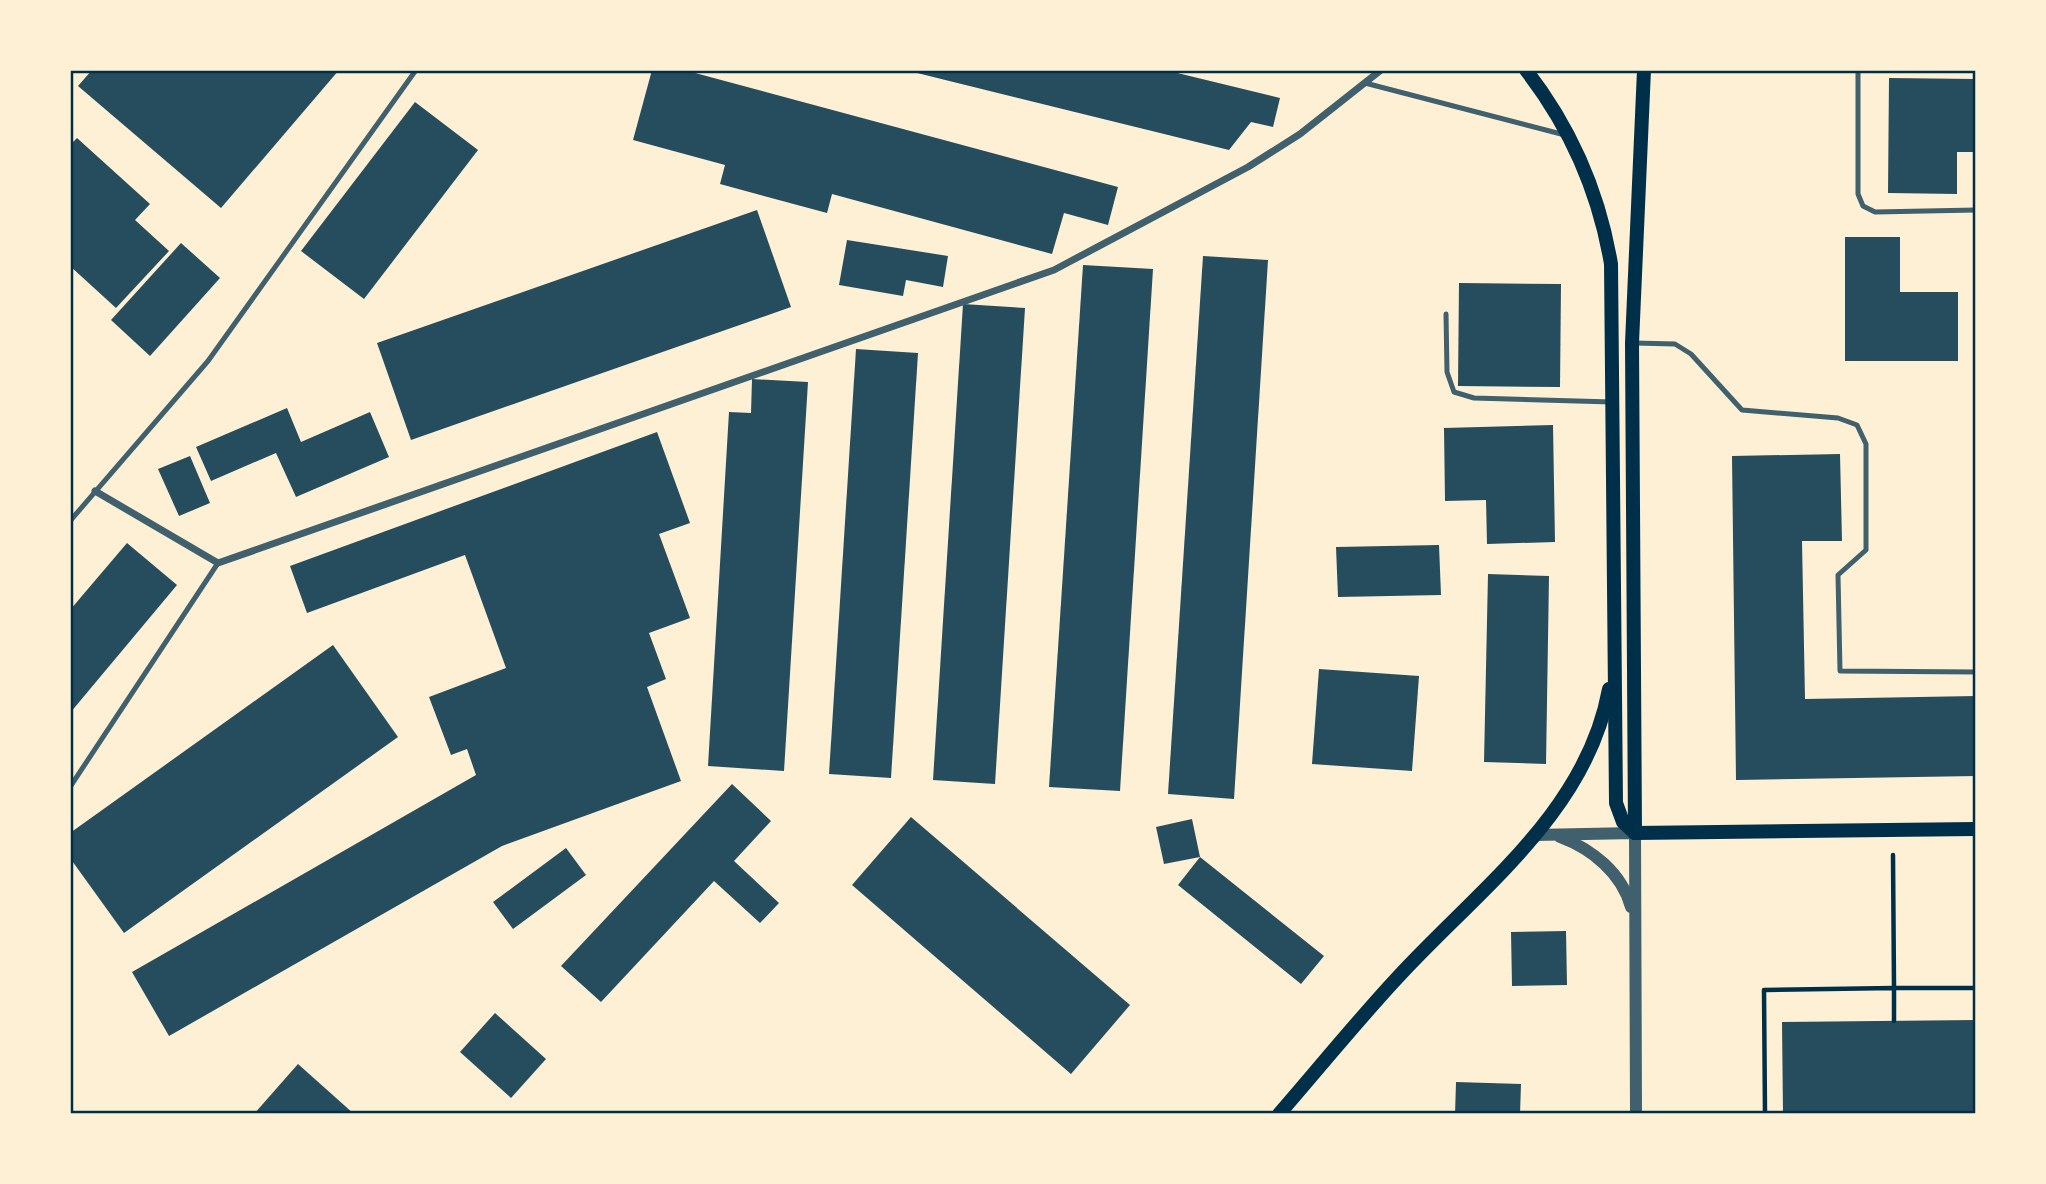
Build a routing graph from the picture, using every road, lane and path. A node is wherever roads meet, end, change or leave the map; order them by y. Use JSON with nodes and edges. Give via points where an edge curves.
{"nodes":[{"id":1,"x":416,"y":70,"type":"edge"},
{"id":2,"x":1381,"y":70,"type":"edge"},
{"id":3,"x":1526,"y":70,"type":"edge"},
{"id":4,"x":1644,"y":70,"type":"edge"},
{"id":5,"x":1858,"y":70,"type":"edge"},
{"id":6,"x":1365,"y":83,"type":"junction"},
{"id":7,"x":1568,"y":135,"type":"junction"},
{"id":8,"x":1976,"y":210,"type":"edge"},
{"id":9,"x":1446,"y":314,"type":"dead end"},
{"id":10,"x":1632,"y":343,"type":"junction"},
{"id":11,"x":1612,"y":402,"type":"junction"},
{"id":12,"x":95,"y":491,"type":"junction"},
{"id":13,"x":70,"y":520,"type":"edge"},
{"id":14,"x":218,"y":563,"type":"junction"},
{"id":15,"x":1615,"y":614,"type":"junction"},
{"id":16,"x":1976,"y":672,"type":"edge"},
{"id":17,"x":70,"y":787,"type":"edge"},
{"id":18,"x":1976,"y":829,"type":"edge"},
{"id":19,"x":1892,"y":830,"type":"junction"},
{"id":20,"x":1635,"y":833,"type":"junction"},
{"id":21,"x":1541,"y":835,"type":"junction"},
{"id":22,"x":1635,"y":921,"type":"junction"},
{"id":23,"x":1894,"y":988,"type":"junction"},
{"id":24,"x":1976,"y":988,"type":"edge"},
{"id":25,"x":1894,"y":1021,"type":"dead end"},
{"id":26,"x":1279,"y":1114,"type":"edge"},
{"id":27,"x":1636,"y":1114,"type":"edge"},
{"id":28,"x":1765,"y":1114,"type":"edge"}],
"edges":[{"from":1,"to":12,"type":"lane","via":[[208,362]]},
{"from":2,"to":6,"type":"street"},
{"from":3,"to":7,"type":"main road"},
{"from":4,"to":10,"type":"main road"},
{"from":5,"to":8,"type":"lane","via":[[1858,194],[1863,206],[1875,212]]},
{"from":6,"to":7,"type":"lane"},
{"from":6,"to":14,"type":"street","via":[[1300,134],[1248,167],[1054,270]]},
{"from":7,"to":11,"type":"main road","via":[[1597,201],[1608,248]]},
{"from":9,"to":11,"type":"lane","via":[[1447,372],[1454,392],[1474,398]]},
{"from":10,"to":16,"type":"lane","via":[[1675,344],[1742,410],[1838,418],[1857,425],[1866,444],[1866,550],[1838,575],[1840,671]]},
{"from":10,"to":20,"type":"main road"},
{"from":11,"to":15,"type":"main road"},
{"from":12,"to":13,"type":"lane"},
{"from":12,"to":14,"type":"street"},
{"from":14,"to":17,"type":"lane"},
{"from":15,"to":20,"type":"main road","via":[[1616,803],[1623,822]]},
{"from":15,"to":21,"type":"main road","via":[[1611,677],[1601,725],[1577,779]]},
{"from":18,"to":19,"type":"main road"},
{"from":19,"to":20,"type":"main road"},
{"from":19,"to":23,"type":"path"},
{"from":20,"to":21,"type":"street"},
{"from":20,"to":22,"type":"street"},
{"from":21,"to":22,"type":"street","via":[[1578,845],[1605,865],[1622,885]]},
{"from":21,"to":26,"type":"main road","via":[[1396,978]]},
{"from":22,"to":27,"type":"street"},
{"from":23,"to":24,"type":"path"},
{"from":23,"to":25,"type":"path"},
{"from":23,"to":28,"type":"path","via":[[1764,990]]}]}
